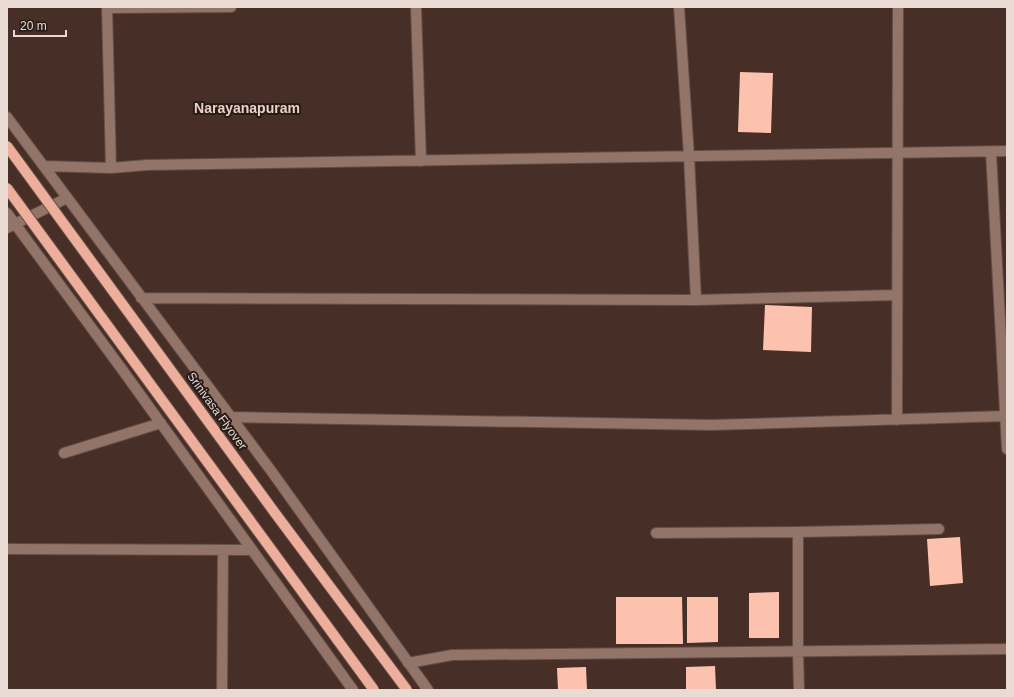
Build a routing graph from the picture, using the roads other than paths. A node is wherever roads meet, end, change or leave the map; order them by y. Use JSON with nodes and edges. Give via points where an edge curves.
{"nodes":[{"id":1,"x":231,"y":7,"type":"edge"},
{"id":2,"x":416,"y":7,"type":"edge"},
{"id":3,"x":679,"y":7,"type":"edge"},
{"id":4,"x":898,"y":7,"type":"edge"},
{"id":5,"x":108,"y":8,"type":"edge"},
{"id":6,"x":7,"y":117,"type":"edge"},
{"id":7,"x":7,"y":146,"type":"edge"},
{"id":8,"x":1007,"y":151,"type":"edge"},
{"id":9,"x":991,"y":152,"type":"junction"},
{"id":10,"x":898,"y":153,"type":"junction"},
{"id":11,"x":689,"y":156,"type":"junction"},
{"id":12,"x":421,"y":161,"type":"junction"},
{"id":13,"x":44,"y":166,"type":"junction"},
{"id":14,"x":111,"y":168,"type":"junction"},
{"id":15,"x":7,"y":188,"type":"edge"},
{"id":16,"x":67,"y":198,"type":"junction"},
{"id":17,"x":7,"y":213,"type":"edge"},
{"id":18,"x":11,"y":226,"type":"edge"},
{"id":19,"x":897,"y":295,"type":"junction"},
{"id":20,"x":141,"y":298,"type":"junction"},
{"id":21,"x":696,"y":300,"type":"junction"},
{"id":22,"x":1006,"y":416,"type":"edge"},
{"id":23,"x":230,"y":417,"type":"junction"},
{"id":24,"x":897,"y":420,"type":"junction"},
{"id":25,"x":160,"y":423,"type":"junction"},
{"id":26,"x":1007,"y":449,"type":"edge"},
{"id":27,"x":64,"y":453,"type":"dead end"},
{"id":28,"x":939,"y":529,"type":"dead end"},
{"id":29,"x":798,"y":532,"type":"junction"},
{"id":30,"x":656,"y":533,"type":"dead end"},
{"id":31,"x":7,"y":549,"type":"edge"},
{"id":32,"x":223,"y":550,"type":"junction"},
{"id":33,"x":252,"y":550,"type":"junction"},
{"id":34,"x":1007,"y":649,"type":"edge"},
{"id":35,"x":798,"y":651,"type":"junction"},
{"id":36,"x":408,"y":663,"type":"junction"},
{"id":37,"x":222,"y":690,"type":"edge"},
{"id":38,"x":354,"y":690,"type":"edge"},
{"id":39,"x":374,"y":690,"type":"edge"},
{"id":40,"x":407,"y":690,"type":"edge"},
{"id":41,"x":428,"y":690,"type":"edge"},
{"id":42,"x":799,"y":690,"type":"edge"}],
"edges":[{"from":1,"to":5,"type":"street"},
{"from":2,"to":12,"type":"street"},
{"from":3,"to":11,"type":"street"},
{"from":4,"to":10,"type":"street"},
{"from":5,"to":14,"type":"street"},
{"from":6,"to":13,"type":"street"},
{"from":7,"to":40,"type":"main road","name":"Srinivasa Flyover","bridge":true},
{"from":8,"to":9,"type":"street"},
{"from":9,"to":10,"type":"street"},
{"from":9,"to":22,"type":"street"},
{"from":10,"to":11,"type":"street"},
{"from":10,"to":19,"type":"street"},
{"from":11,"to":12,"type":"street"},
{"from":11,"to":21,"type":"street"},
{"from":12,"to":14,"type":"street","via":[[155,165]]},
{"from":13,"to":14,"type":"street"},
{"from":13,"to":16,"type":"street"},
{"from":15,"to":39,"type":"main road","bridge":true},
{"from":16,"to":18,"type":"street"},
{"from":16,"to":20,"type":"street"},
{"from":17,"to":18,"type":"street"},
{"from":18,"to":25,"type":"street"},
{"from":19,"to":21,"type":"street"},
{"from":19,"to":24,"type":"street"},
{"from":20,"to":21,"type":"street"},
{"from":20,"to":23,"type":"street"},
{"from":22,"to":24,"type":"street"},
{"from":22,"to":26,"type":"street"},
{"from":23,"to":24,"type":"street","via":[[711,425]]},
{"from":23,"to":36,"type":"street"},
{"from":25,"to":27,"type":"street"},
{"from":25,"to":33,"type":"street"},
{"from":28,"to":29,"type":"street"},
{"from":29,"to":30,"type":"street"},
{"from":29,"to":35,"type":"street"},
{"from":31,"to":32,"type":"street"},
{"from":32,"to":33,"type":"street"},
{"from":32,"to":37,"type":"street"},
{"from":33,"to":38,"type":"street"},
{"from":34,"to":35,"type":"street"},
{"from":35,"to":36,"type":"street","via":[[452,655]]},
{"from":35,"to":42,"type":"street"},
{"from":36,"to":41,"type":"street"}]}
